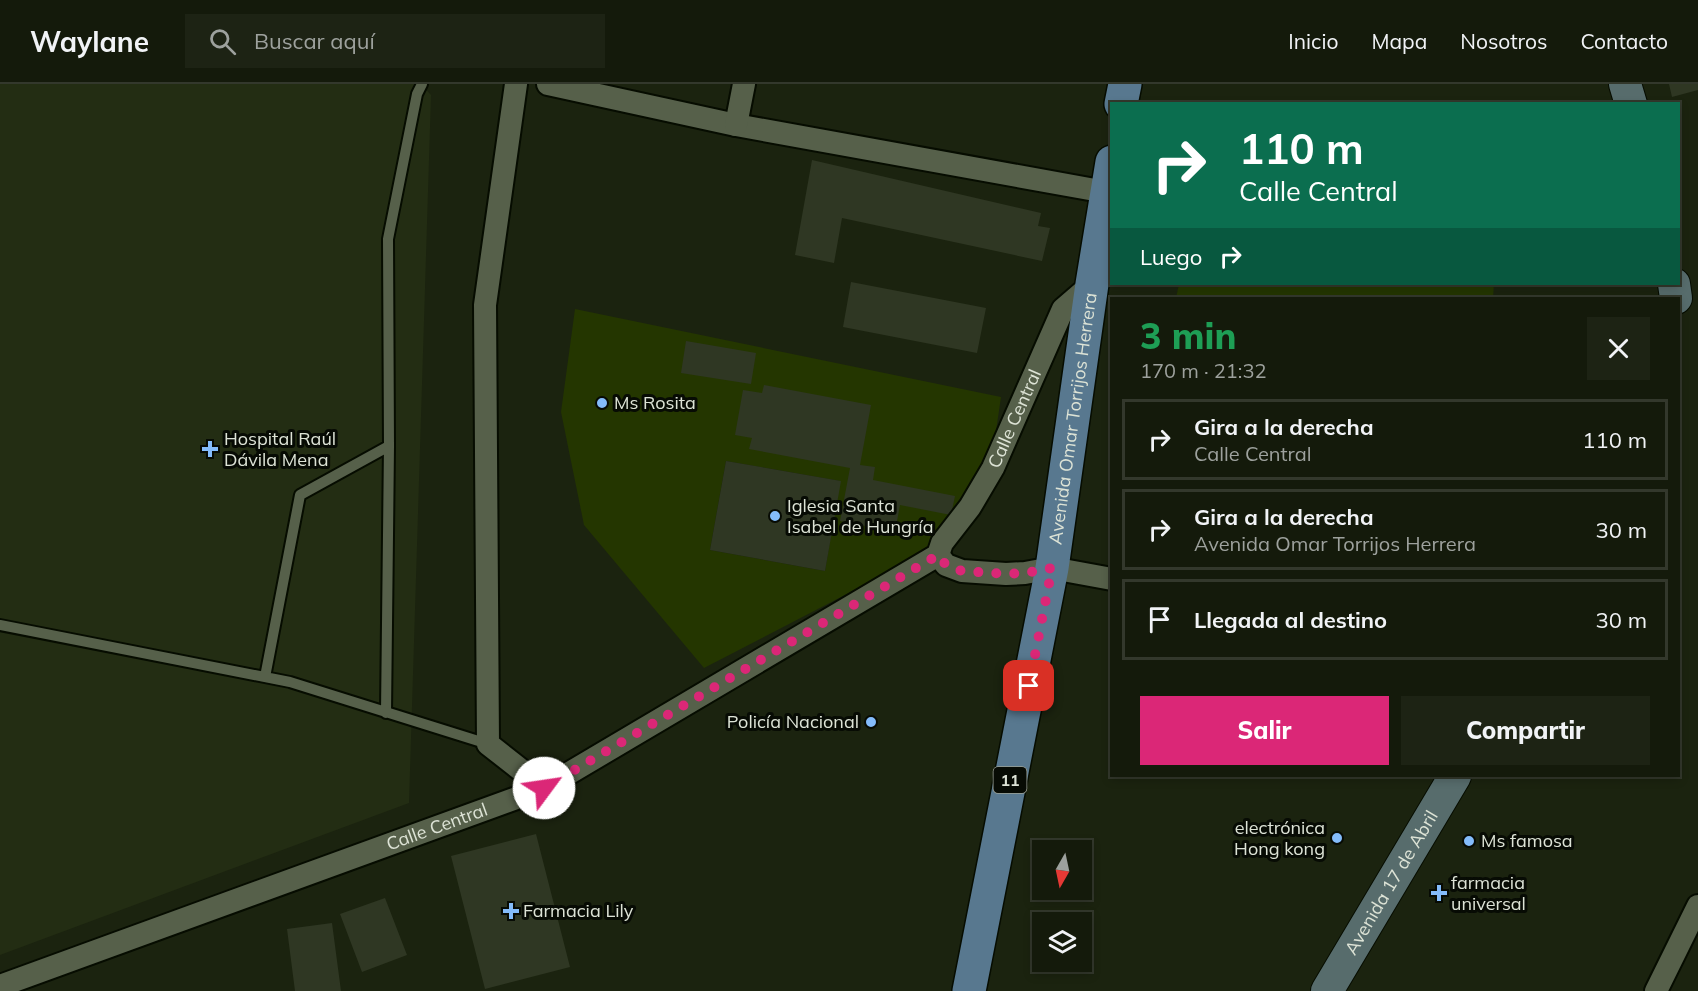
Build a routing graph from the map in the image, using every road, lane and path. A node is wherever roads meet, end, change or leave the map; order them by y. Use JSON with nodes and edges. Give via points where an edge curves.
{"nodes":[{"id":1,"x":422,"y":84,"type":"edge"},
{"id":2,"x":516,"y":84,"type":"edge"},
{"id":3,"x":548,"y":84,"type":"edge"},
{"id":4,"x":744,"y":84,"type":"edge"},
{"id":5,"x":1125,"y":84,"type":"edge"},
{"id":6,"x":1625,"y":84,"type":"edge"},
{"id":7,"x":1121,"y":102,"type":"edge"},
{"id":8,"x":1630,"y":102,"type":"edge"},
{"id":9,"x":736,"y":125,"type":"junction"},
{"id":10,"x":1109,"y":177,"type":"edge"},
{"id":11,"x":1092,"y":284,"type":"junction"},
{"id":12,"x":389,"y":446,"type":"junction"},
{"id":13,"x":938,"y":555,"type":"junction"},
{"id":14,"x":1052,"y":568,"type":"junction"},
{"id":15,"x":1110,"y":579,"type":"edge"},
{"id":16,"x":0,"y":625,"type":"edge"},
{"id":17,"x":265,"y":678,"type":"junction"},
{"id":18,"x":386,"y":712,"type":"junction"},
{"id":19,"x":488,"y":744,"type":"junction"},
{"id":20,"x":1454,"y":777,"type":"edge"},
{"id":21,"x":544,"y":788,"type":"junction"},
{"id":22,"x":1698,"y":906,"type":"edge"},
{"id":23,"x":0,"y":986,"type":"edge"},
{"id":24,"x":969,"y":991,"type":"edge"},
{"id":25,"x":1327,"y":991,"type":"edge"},
{"id":26,"x":1656,"y":991,"type":"edge"}],
"edges":[{"from":1,"to":12,"type":"lane","via":[[388,238]]},
{"from":2,"to":19,"type":"street","via":[[485,305]]},
{"from":3,"to":9,"type":"street"},
{"from":4,"to":9,"type":"street"},
{"from":5,"to":7,"type":"main road"},
{"from":6,"to":8,"type":"street"},
{"from":9,"to":10,"type":"street"},
{"from":10,"to":11,"type":"main road","name":"Avenida Omar Torrijos Herrera","number":"11"},
{"from":11,"to":13,"type":"street","name":"Calle Central","via":[[1063,309],[993,468],[942,543]]},
{"from":11,"to":14,"type":"main road","name":"Avenida Omar Torrijos Herrera","number":"11"},
{"from":12,"to":17,"type":"lane","via":[[300,495]]},
{"from":12,"to":18,"type":"lane"},
{"from":13,"to":14,"type":"street","via":[[946,565],[962,571],[1006,574]]},
{"from":13,"to":21,"type":"street","name":"Calle Central"},
{"from":14,"to":15,"type":"street"},
{"from":14,"to":24,"type":"main road","name":"Avenida Omar Torrijos Herrera","number":"11"},
{"from":16,"to":17,"type":"lane"},
{"from":17,"to":18,"type":"lane"},
{"from":18,"to":19,"type":"lane"},
{"from":19,"to":21,"type":"street"},
{"from":20,"to":25,"type":"street","name":"Avenida 17 de Abril"},
{"from":21,"to":23,"type":"street","name":"Calle Central"},
{"from":22,"to":26,"type":"street"}]}
